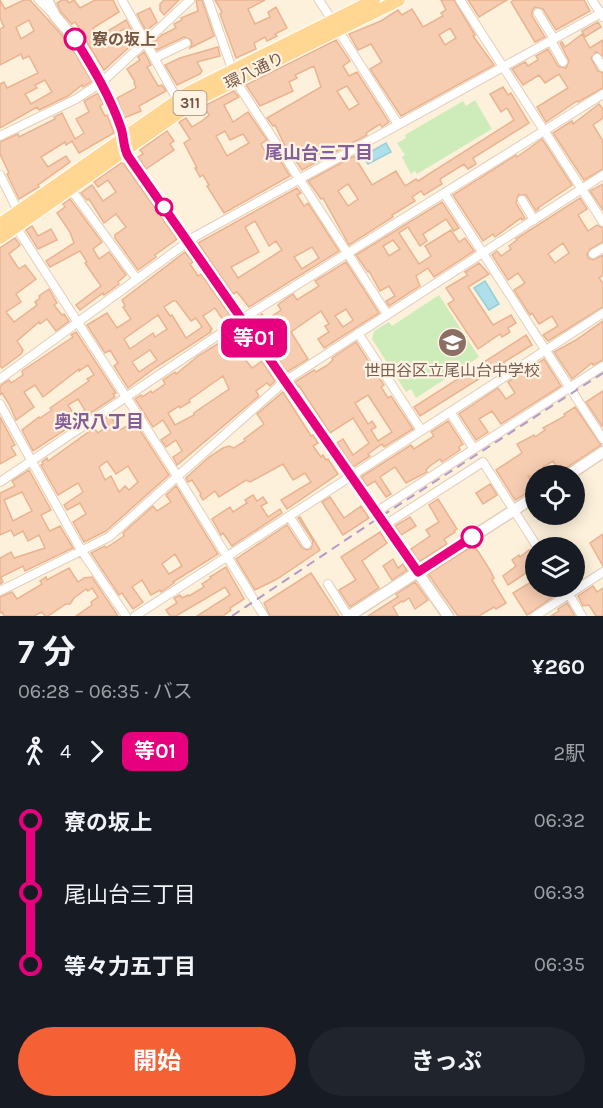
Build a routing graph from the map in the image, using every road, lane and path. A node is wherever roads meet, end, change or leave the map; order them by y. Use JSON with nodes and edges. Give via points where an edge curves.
{"nodes":[{"id":1,"x":39,"y":0,"type":"edge"},
{"id":2,"x":47,"y":0,"type":"edge"},
{"id":3,"x":122,"y":0,"type":"edge"},
{"id":4,"x":190,"y":0,"type":"edge"},
{"id":5,"x":208,"y":0,"type":"edge"},
{"id":6,"x":319,"y":0,"type":"edge"},
{"id":7,"x":374,"y":0,"type":"edge"},
{"id":8,"x":399,"y":0,"type":"edge"},
{"id":9,"x":460,"y":0,"type":"edge"},
{"id":10,"x":592,"y":0,"type":"edge"},
{"id":11,"x":538,"y":13,"type":"dead end"},
{"id":12,"x":602,"y":14,"type":"edge"},
{"id":13,"x":55,"y":16,"type":"junction"},
{"id":14,"x":335,"y":25,"type":"junction"},
{"id":15,"x":552,"y":40,"type":"junction"},
{"id":16,"x":146,"y":42,"type":"junction"},
{"id":17,"x":186,"y":43,"type":"dead end"},
{"id":18,"x":155,"y":58,"type":"junction"},
{"id":19,"x":597,"y":58,"type":"dead end"},
{"id":20,"x":563,"y":62,"type":"dead end"},
{"id":21,"x":504,"y":67,"type":"junction"},
{"id":22,"x":603,"y":67,"type":"edge"},
{"id":23,"x":234,"y":74,"type":"junction"},
{"id":24,"x":102,"y":82,"type":"junction"},
{"id":25,"x":603,"y":93,"type":"edge"},
{"id":26,"x":177,"y":99,"type":"junction"},
{"id":27,"x":398,"y":124,"type":"junction"},
{"id":28,"x":544,"y":130,"type":"junction"},
{"id":29,"x":0,"y":136,"type":"edge"},
{"id":30,"x":124,"y":143,"type":"junction"},
{"id":31,"x":0,"y":175,"type":"edge"},
{"id":32,"x":603,"y":175,"type":"edge"},
{"id":33,"x":299,"y":179,"type":"junction"},
{"id":34,"x":70,"y":188,"type":"junction"},
{"id":35,"x":582,"y":189,"type":"junction"},
{"id":36,"x":444,"y":193,"type":"junction"},
{"id":37,"x":522,"y":200,"type":"dead end"},
{"id":38,"x":18,"y":211,"type":"junction"},
{"id":39,"x":534,"y":220,"type":"junction"},
{"id":40,"x":603,"y":222,"type":"edge"},
{"id":41,"x":0,"y":224,"type":"edge"},
{"id":42,"x":16,"y":227,"type":"junction"},
{"id":43,"x":0,"y":238,"type":"edge"},
{"id":44,"x":188,"y":242,"type":"junction"},
{"id":45,"x":603,"y":248,"type":"edge"},
{"id":46,"x":347,"y":253,"type":"junction"},
{"id":47,"x":482,"y":253,"type":"junction"},
{"id":48,"x":593,"y":254,"type":"dead end"},
{"id":49,"x":136,"y":278,"type":"junction"},
{"id":50,"x":603,"y":313,"type":"edge"},
{"id":51,"x":387,"y":314,"type":"junction"},
{"id":52,"x":242,"y":319,"type":"junction"},
{"id":53,"x":78,"y":322,"type":"junction"},
{"id":54,"x":358,"y":333,"type":"junction"},
{"id":55,"x":545,"y":351,"type":"junction"},
{"id":56,"x":603,"y":366,"type":"edge"},
{"id":57,"x":0,"y":379,"type":"edge"},
{"id":58,"x":285,"y":381,"type":"junction"},
{"id":59,"x":570,"y":388,"type":"junction"},
{"id":60,"x":126,"y":397,"type":"junction"},
{"id":61,"x":0,"y":404,"type":"edge"},
{"id":62,"x":450,"y":412,"type":"junction"},
{"id":63,"x":421,"y":430,"type":"junction"},
{"id":64,"x":603,"y":440,"type":"edge"},
{"id":65,"x":474,"y":449,"type":"junction"},
{"id":66,"x":603,"y":452,"type":"edge"},
{"id":67,"x":31,"y":460,"type":"junction"},
{"id":68,"x":584,"y":465,"type":"edge"},
{"id":69,"x":176,"y":476,"type":"junction"},
{"id":70,"x":351,"y":476,"type":"junction"},
{"id":71,"x":0,"y":482,"type":"edge"},
{"id":72,"x":525,"y":503,"type":"edge"},
{"id":73,"x":514,"y":510,"type":"junction"},
{"id":74,"x":376,"y":512,"type":"junction"},
{"id":75,"x":289,"y":516,"type":"junction"},
{"id":76,"x":385,"y":525,"type":"junction"},
{"id":77,"x":531,"y":537,"type":"edge"},
{"id":78,"x":307,"y":544,"type":"dead end"},
{"id":79,"x":81,"y":550,"type":"junction"},
{"id":80,"x":227,"y":556,"type":"junction"},
{"id":81,"x":418,"y":572,"type":"junction"},
{"id":82,"x":603,"y":572,"type":"edge"},
{"id":83,"x":585,"y":581,"type":"edge"},
{"id":84,"x":328,"y":584,"type":"dead end"},
{"id":85,"x":0,"y":591,"type":"edge"},
{"id":86,"x":558,"y":597,"type":"edge"},
{"id":87,"x":570,"y":597,"type":"edge"},
{"id":88,"x":126,"y":616,"type":"edge"},
{"id":89,"x":135,"y":616,"type":"edge"},
{"id":90,"x":264,"y":616,"type":"edge"},
{"id":91,"x":349,"y":616,"type":"edge"},
{"id":92,"x":448,"y":616,"type":"edge"},
{"id":93,"x":536,"y":616,"type":"edge"},
{"id":94,"x":582,"y":616,"type":"edge"}],
"edges":[{"from":1,"to":13,"type":"street"},
{"from":2,"to":13,"type":"street"},
{"from":3,"to":16,"type":"street"},
{"from":4,"to":16,"type":"street"},
{"from":5,"to":23,"type":"street"},
{"from":6,"to":14,"type":"street"},
{"from":7,"to":14,"type":"main road","name":"環八通り","number":"311"},
{"from":8,"to":14,"type":"main road","name":"環八通り","number":"311"},
{"from":9,"to":21,"type":"street"},
{"from":10,"to":12,"type":"street"},
{"from":11,"to":15,"type":"street"},
{"from":12,"to":15,"type":"street"},
{"from":13,"to":24,"type":"street"},
{"from":14,"to":23,"type":"main road","name":"環八通り","number":"311"},
{"from":14,"to":27,"type":"street"},
{"from":15,"to":20,"type":"street"},
{"from":15,"to":21,"type":"street"},
{"from":16,"to":18,"type":"street"},
{"from":16,"to":24,"type":"street"},
{"from":17,"to":18,"type":"street"},
{"from":18,"to":26,"type":"street"},
{"from":19,"to":22,"type":"street"},
{"from":21,"to":27,"type":"street"},
{"from":21,"to":28,"type":"street"},
{"from":23,"to":26,"type":"main road","name":"環八通り","number":"311"},
{"from":23,"to":30,"type":"main road","name":"環八通り","number":"311"},
{"from":23,"to":33,"type":"street"},
{"from":24,"to":29,"type":"street"},
{"from":24,"to":30,"type":"street"},
{"from":25,"to":28,"type":"street"},
{"from":26,"to":30,"type":"main road","name":"環八通り","number":"311"},
{"from":27,"to":33,"type":"street"},
{"from":28,"to":35,"type":"street"},
{"from":28,"to":36,"type":"street"},
{"from":30,"to":34,"type":"main road","name":"環八通り","number":"311"},
{"from":30,"to":38,"type":"main road","name":"環八通り","number":"311"},
{"from":30,"to":44,"type":"street"},
{"from":31,"to":38,"type":"street"},
{"from":32,"to":35,"type":"street"},
{"from":33,"to":44,"type":"street"},
{"from":33,"to":46,"type":"street"},
{"from":34,"to":42,"type":"main road","name":"環八通り","number":"311"},
{"from":34,"to":49,"type":"street"},
{"from":35,"to":39,"type":"street"},
{"from":35,"to":40,"type":"street"},
{"from":36,"to":46,"type":"street"},
{"from":36,"to":47,"type":"street"},
{"from":37,"to":39,"type":"street"},
{"from":38,"to":41,"type":"main road","name":"環八通り","number":"311"},
{"from":39,"to":47,"type":"street"},
{"from":42,"to":43,"type":"main road","name":"環八通り","number":"311"},
{"from":42,"to":53,"type":"street"},
{"from":44,"to":49,"type":"street"},
{"from":44,"to":52,"type":"street"},
{"from":45,"to":48,"type":"street"},
{"from":46,"to":51,"type":"street"},
{"from":46,"to":52,"type":"street"},
{"from":47,"to":51,"type":"street"},
{"from":47,"to":55,"type":"street"},
{"from":49,"to":53,"type":"street"},
{"from":50,"to":55,"type":"street"},
{"from":51,"to":54,"type":"street"},
{"from":52,"to":58,"type":"street"},
{"from":52,"to":60,"type":"street"},
{"from":53,"to":57,"type":"street"},
{"from":53,"to":60,"type":"street"},
{"from":54,"to":58,"type":"street"},
{"from":54,"to":63,"type":"street"},
{"from":55,"to":59,"type":"street"},
{"from":55,"to":62,"type":"street"},
{"from":56,"to":59,"type":"street"},
{"from":58,"to":69,"type":"street"},
{"from":58,"to":70,"type":"street"},
{"from":59,"to":64,"type":"street"},
{"from":59,"to":65,"type":"street"},
{"from":60,"to":67,"type":"street"},
{"from":60,"to":69,"type":"street"},
{"from":61,"to":67,"type":"street"},
{"from":62,"to":63,"type":"street"},
{"from":62,"to":65,"type":"street"},
{"from":63,"to":70,"type":"street"},
{"from":65,"to":74,"type":"street"},
{"from":66,"to":68,"type":"street"},
{"from":67,"to":71,"type":"street"},
{"from":67,"to":79,"type":"street"},
{"from":69,"to":79,"type":"street","via":[[109,537]]},
{"from":69,"to":80,"type":"street"},
{"from":70,"to":74,"type":"street"},
{"from":70,"to":75,"type":"street"},
{"from":72,"to":73,"type":"street"},
{"from":73,"to":76,"type":"street","via":[[483,462]]},
{"from":73,"to":77,"type":"street"},
{"from":73,"to":81,"type":"street"},
{"from":74,"to":76,"type":"street"},
{"from":75,"to":78,"type":"street"},
{"from":75,"to":80,"type":"street"},
{"from":76,"to":81,"type":"street"},
{"from":79,"to":85,"type":"street"},
{"from":79,"to":88,"type":"street"},
{"from":80,"to":89,"type":"street"},
{"from":80,"to":90,"type":"street"},
{"from":81,"to":91,"type":"street"},
{"from":81,"to":92,"type":"street"},
{"from":82,"to":83,"type":"street"},
{"from":84,"to":91,"type":"street"},
{"from":86,"to":93,"type":"street"},
{"from":87,"to":94,"type":"street"}]}
